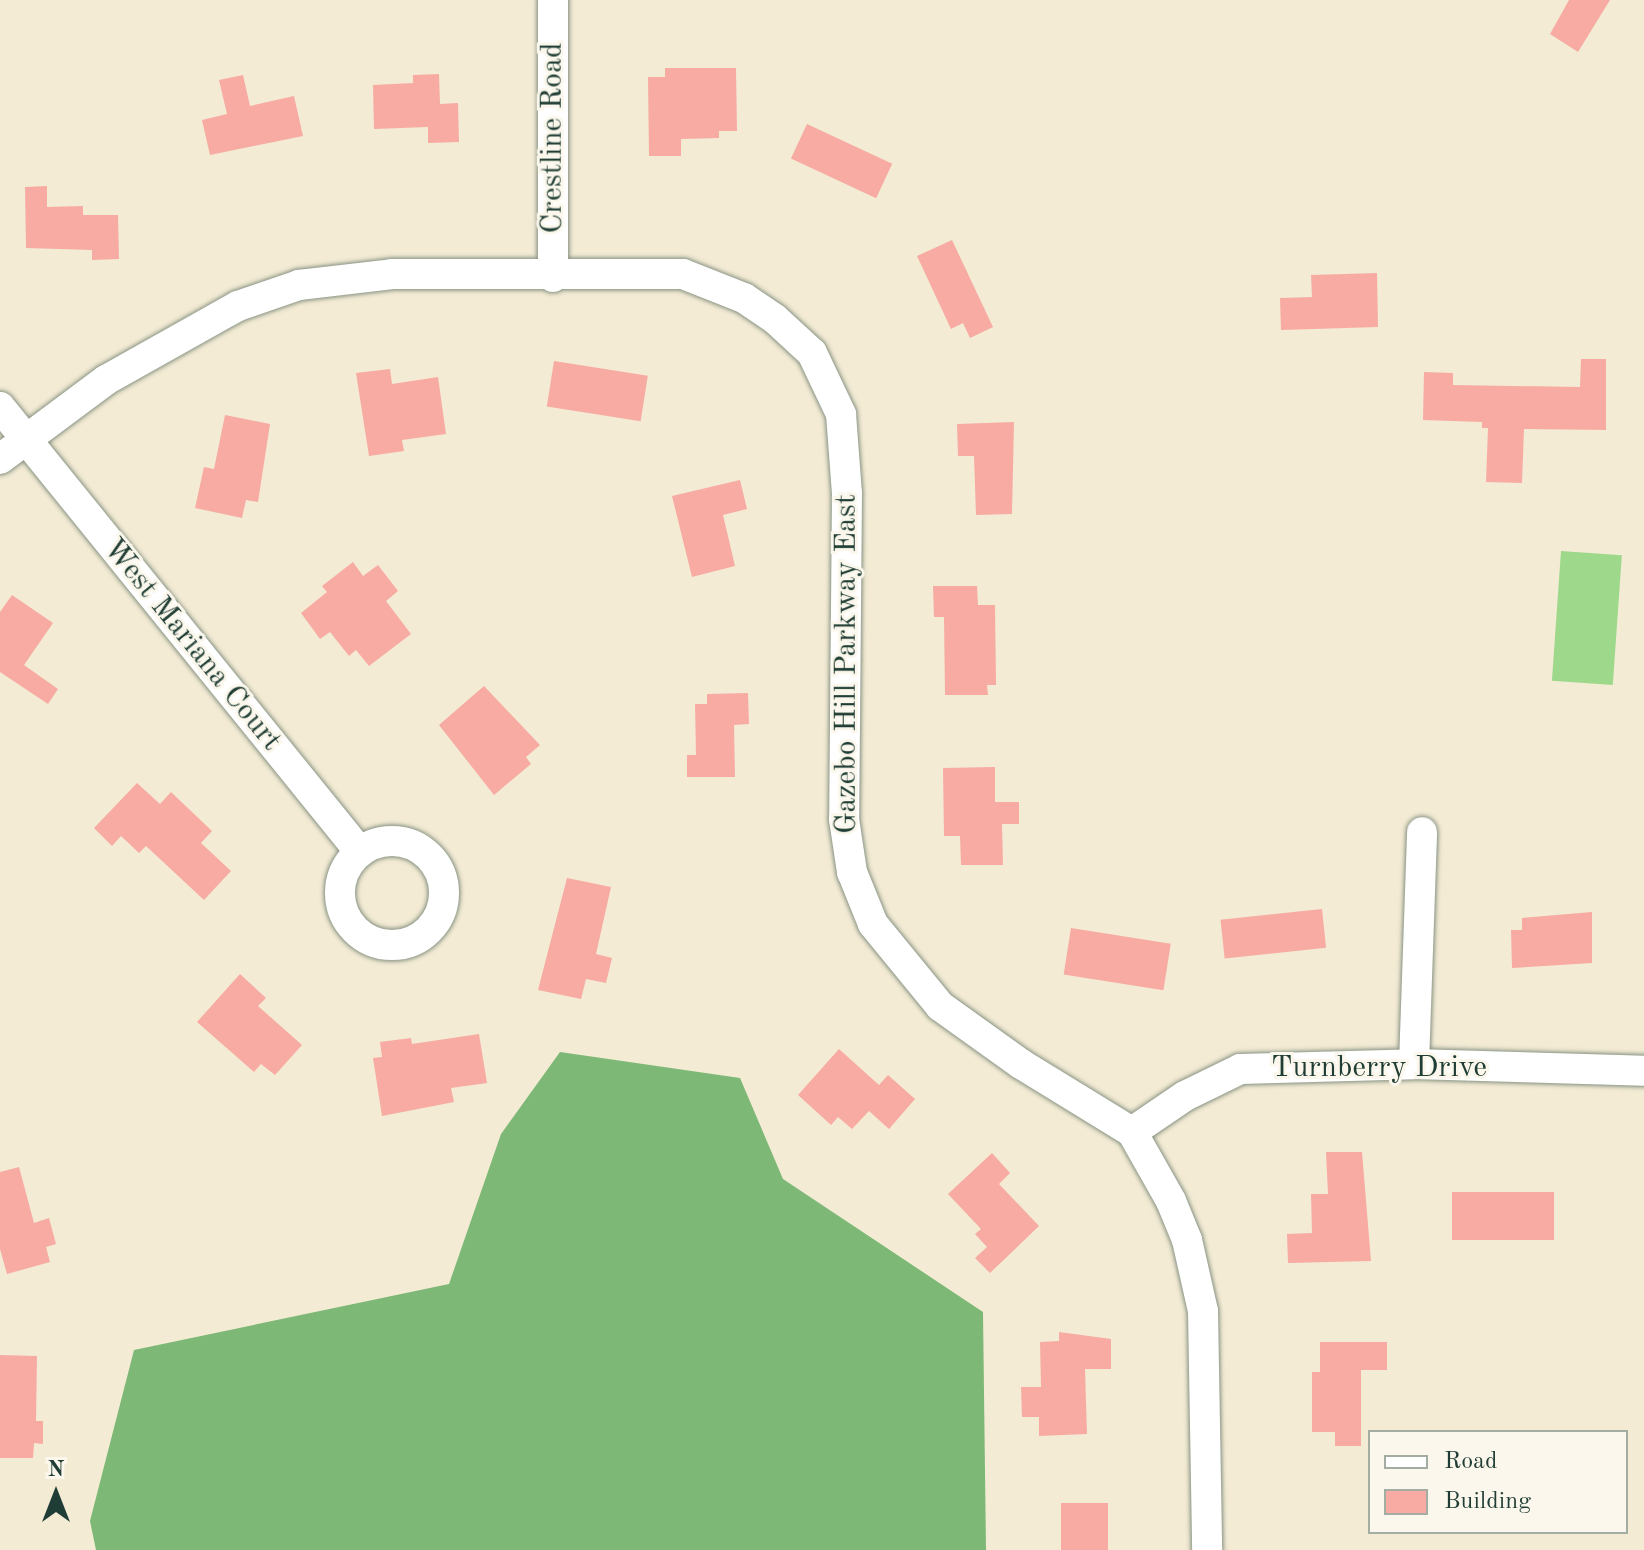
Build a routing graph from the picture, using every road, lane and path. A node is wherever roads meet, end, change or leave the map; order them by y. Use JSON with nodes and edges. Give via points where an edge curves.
{"nodes":[{"id":1,"x":553,"y":0,"type":"edge"},
{"id":2,"x":553,"y":277,"type":"junction"},
{"id":3,"x":0,"y":407,"type":"edge"},
{"id":4,"x":25,"y":438,"type":"junction"},
{"id":5,"x":0,"y":459,"type":"edge"},
{"id":6,"x":1422,"y":832,"type":"dead end"},
{"id":7,"x":360,"y":852,"type":"dead end"},
{"id":8,"x":1414,"y":1064,"type":"junction"},
{"id":9,"x":1644,"y":1071,"type":"edge"},
{"id":10,"x":1132,"y":1132,"type":"junction"},
{"id":11,"x":1207,"y":1550,"type":"edge"}],
"edges":[{"from":1,"to":2,"type":"street","name":"Crestline Road"},
{"from":2,"to":4,"type":"street","name":"Gazebo Hill Parkway East","via":[[392,274],[299,285],[238,306],[106,380]]},
{"from":2,"to":10,"type":"street","name":"Gazebo Hill Parkway East","via":[[683,274],[744,298],[812,353],[841,414],[847,493],[844,819],[852,872],[873,924],[940,1006],[1021,1064]]},
{"from":3,"to":4,"type":"street","name":"West Mariana Court"},
{"from":4,"to":5,"type":"street","name":"Gazebo Hill Parkway East"},
{"from":4,"to":7,"type":"street","name":"West Mariana Court"},
{"from":6,"to":8,"type":"street"},
{"from":8,"to":9,"type":"street","name":"Turnberry Drive"},
{"from":8,"to":10,"type":"street","name":"Turnberry Drive","via":[[1240,1069],[1185,1096]]},
{"from":10,"to":11,"type":"street","via":[[1187,1240],[1203,1311]]}]}
